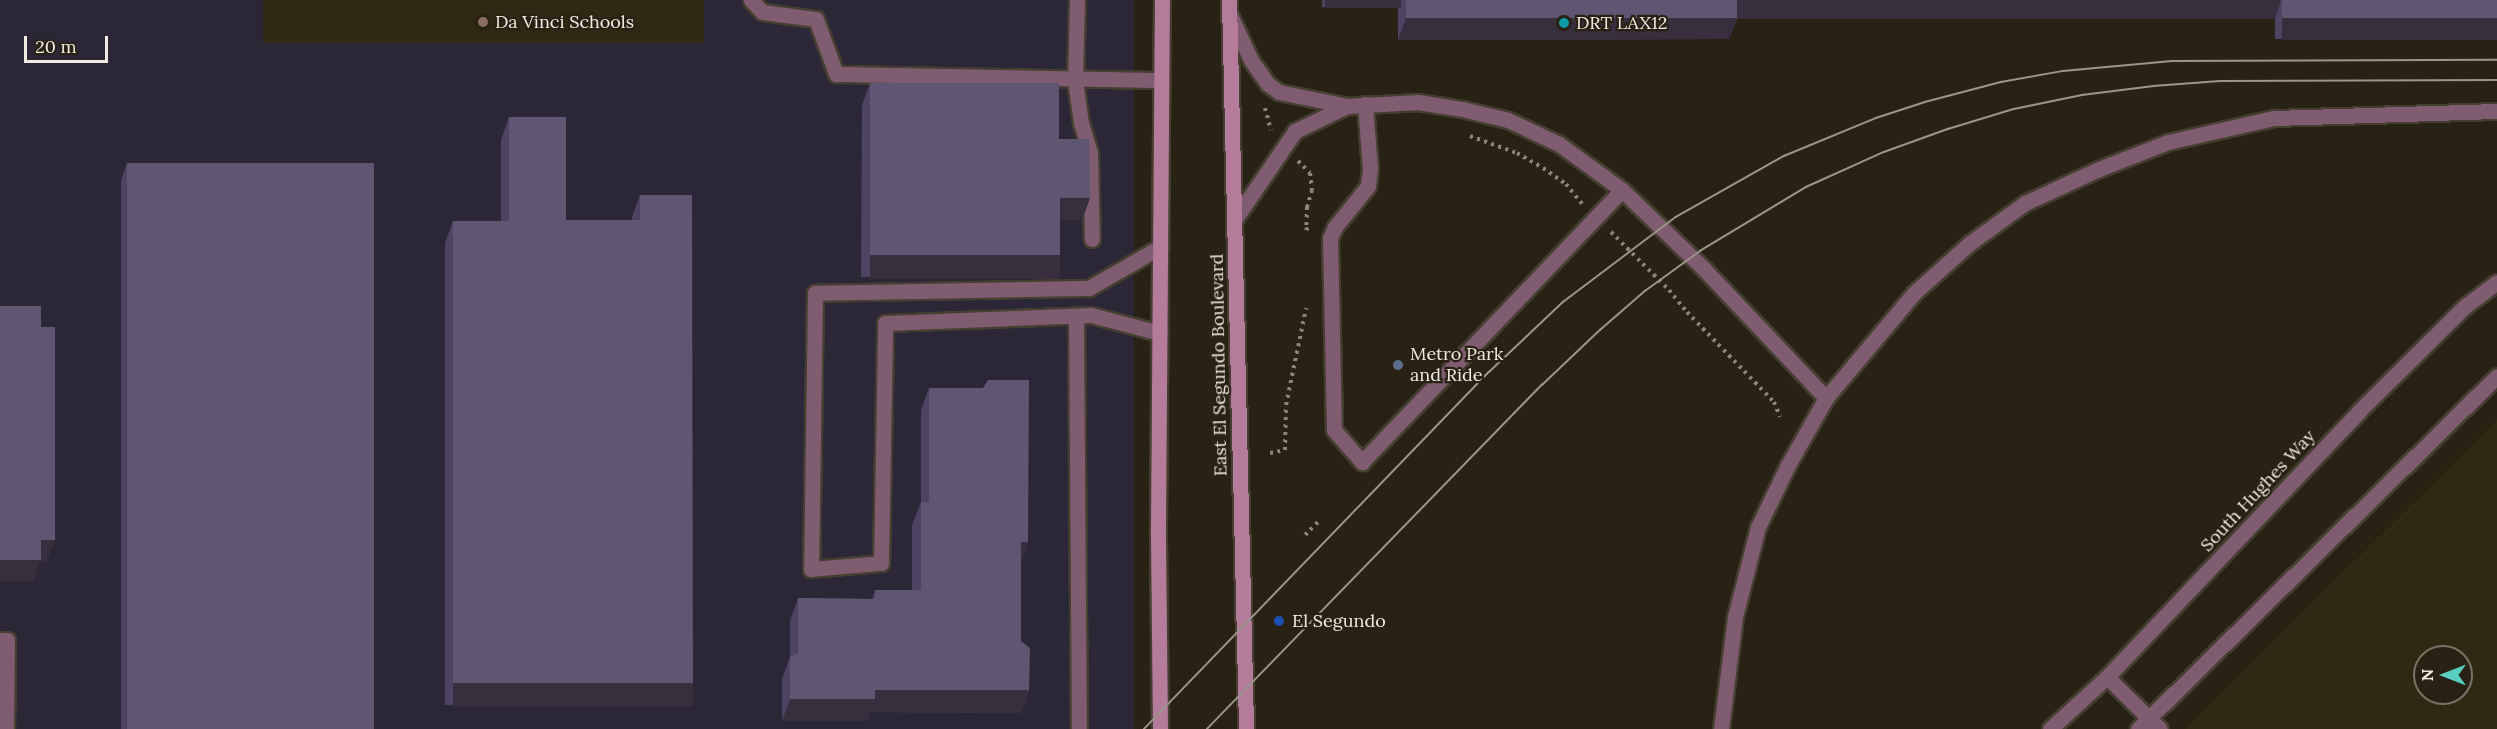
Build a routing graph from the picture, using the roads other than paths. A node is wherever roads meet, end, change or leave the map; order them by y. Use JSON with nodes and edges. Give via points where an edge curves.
{"nodes":[{"id":1,"x":751,"y":0,"type":"edge"},
{"id":2,"x":1077,"y":0,"type":"edge"},
{"id":3,"x":1162,"y":0,"type":"edge"},
{"id":4,"x":1229,"y":6,"type":"edge"},
{"id":5,"x":1075,"y":80,"type":"junction"},
{"id":6,"x":1160,"y":80,"type":"junction"},
{"id":7,"x":1365,"y":104,"type":"junction"},
{"id":8,"x":1347,"y":106,"type":"junction"},
{"id":9,"x":2497,"y":111,"type":"edge"},
{"id":10,"x":1622,"y":190,"type":"junction"},
{"id":11,"x":1235,"y":219,"type":"junction"},
{"id":12,"x":1092,"y":239,"type":"dead end"},
{"id":13,"x":1160,"y":247,"type":"junction"},
{"id":14,"x":2497,"y":282,"type":"edge"},
{"id":15,"x":1076,"y":316,"type":"junction"},
{"id":16,"x":1160,"y":333,"type":"junction"},
{"id":17,"x":2497,"y":376,"type":"edge"},
{"id":18,"x":1826,"y":398,"type":"junction"},
{"id":19,"x":0,"y":640,"type":"edge"},
{"id":20,"x":2107,"y":677,"type":"junction"},
{"id":21,"x":2155,"y":723,"type":"edge"},
{"id":22,"x":6,"y":729,"type":"edge"},
{"id":23,"x":1079,"y":729,"type":"edge"},
{"id":24,"x":1160,"y":729,"type":"edge"},
{"id":25,"x":1246,"y":729,"type":"edge"},
{"id":26,"x":1721,"y":729,"type":"edge"},
{"id":27,"x":2050,"y":729,"type":"edge"},
{"id":28,"x":2138,"y":729,"type":"edge"}],
"edges":[{"from":1,"to":5,"type":"street","via":[[762,12],[816,19],[836,74]]},
{"from":2,"to":5,"type":"street"},
{"from":3,"to":6,"type":"main road"},
{"from":4,"to":8,"type":"street","via":[[1251,60],[1268,84],[1279,92]]},
{"from":4,"to":11,"type":"main road","name":"East El Segundo Boulevard"},
{"from":5,"to":6,"type":"street"},
{"from":5,"to":12,"type":"street","via":[[1090,153]]},
{"from":6,"to":13,"type":"main road"},
{"from":7,"to":8,"type":"street"},
{"from":7,"to":10,"type":"street","via":[[1418,102],[1508,120],[1559,144]]},
{"from":7,"to":10,"type":"street","via":[[1368,186],[1330,238],[1334,430],[1362,462]]},
{"from":8,"to":11,"type":"street","via":[[1295,131]]},
{"from":9,"to":18,"type":"street","via":[[2274,118],[2168,142],[2099,169],[2025,203],[1970,243],[1914,293]]},
{"from":10,"to":18,"type":"street","via":[[1706,270]]},
{"from":11,"to":25,"type":"main road","name":"East El Segundo Boulevard"},
{"from":13,"to":15,"type":"street","via":[[1089,288],[815,293],[811,569],[881,563],[885,323]]},
{"from":13,"to":16,"type":"main road"},
{"from":14,"to":20,"type":"street","name":"South Hughes Way","via":[[2464,307],[2359,411]]},
{"from":15,"to":16,"type":"street","via":[[1090,315]]},
{"from":15,"to":23,"type":"street"},
{"from":16,"to":24,"type":"main road"},
{"from":17,"to":21,"type":"street"},
{"from":18,"to":26,"type":"street","via":[[1758,527],[1735,617]]},
{"from":19,"to":22,"type":"street","via":[[7,640]]},
{"from":20,"to":21,"type":"street"},
{"from":20,"to":27,"type":"street","name":"South Hughes Way"},
{"from":21,"to":28,"type":"street"}]}
